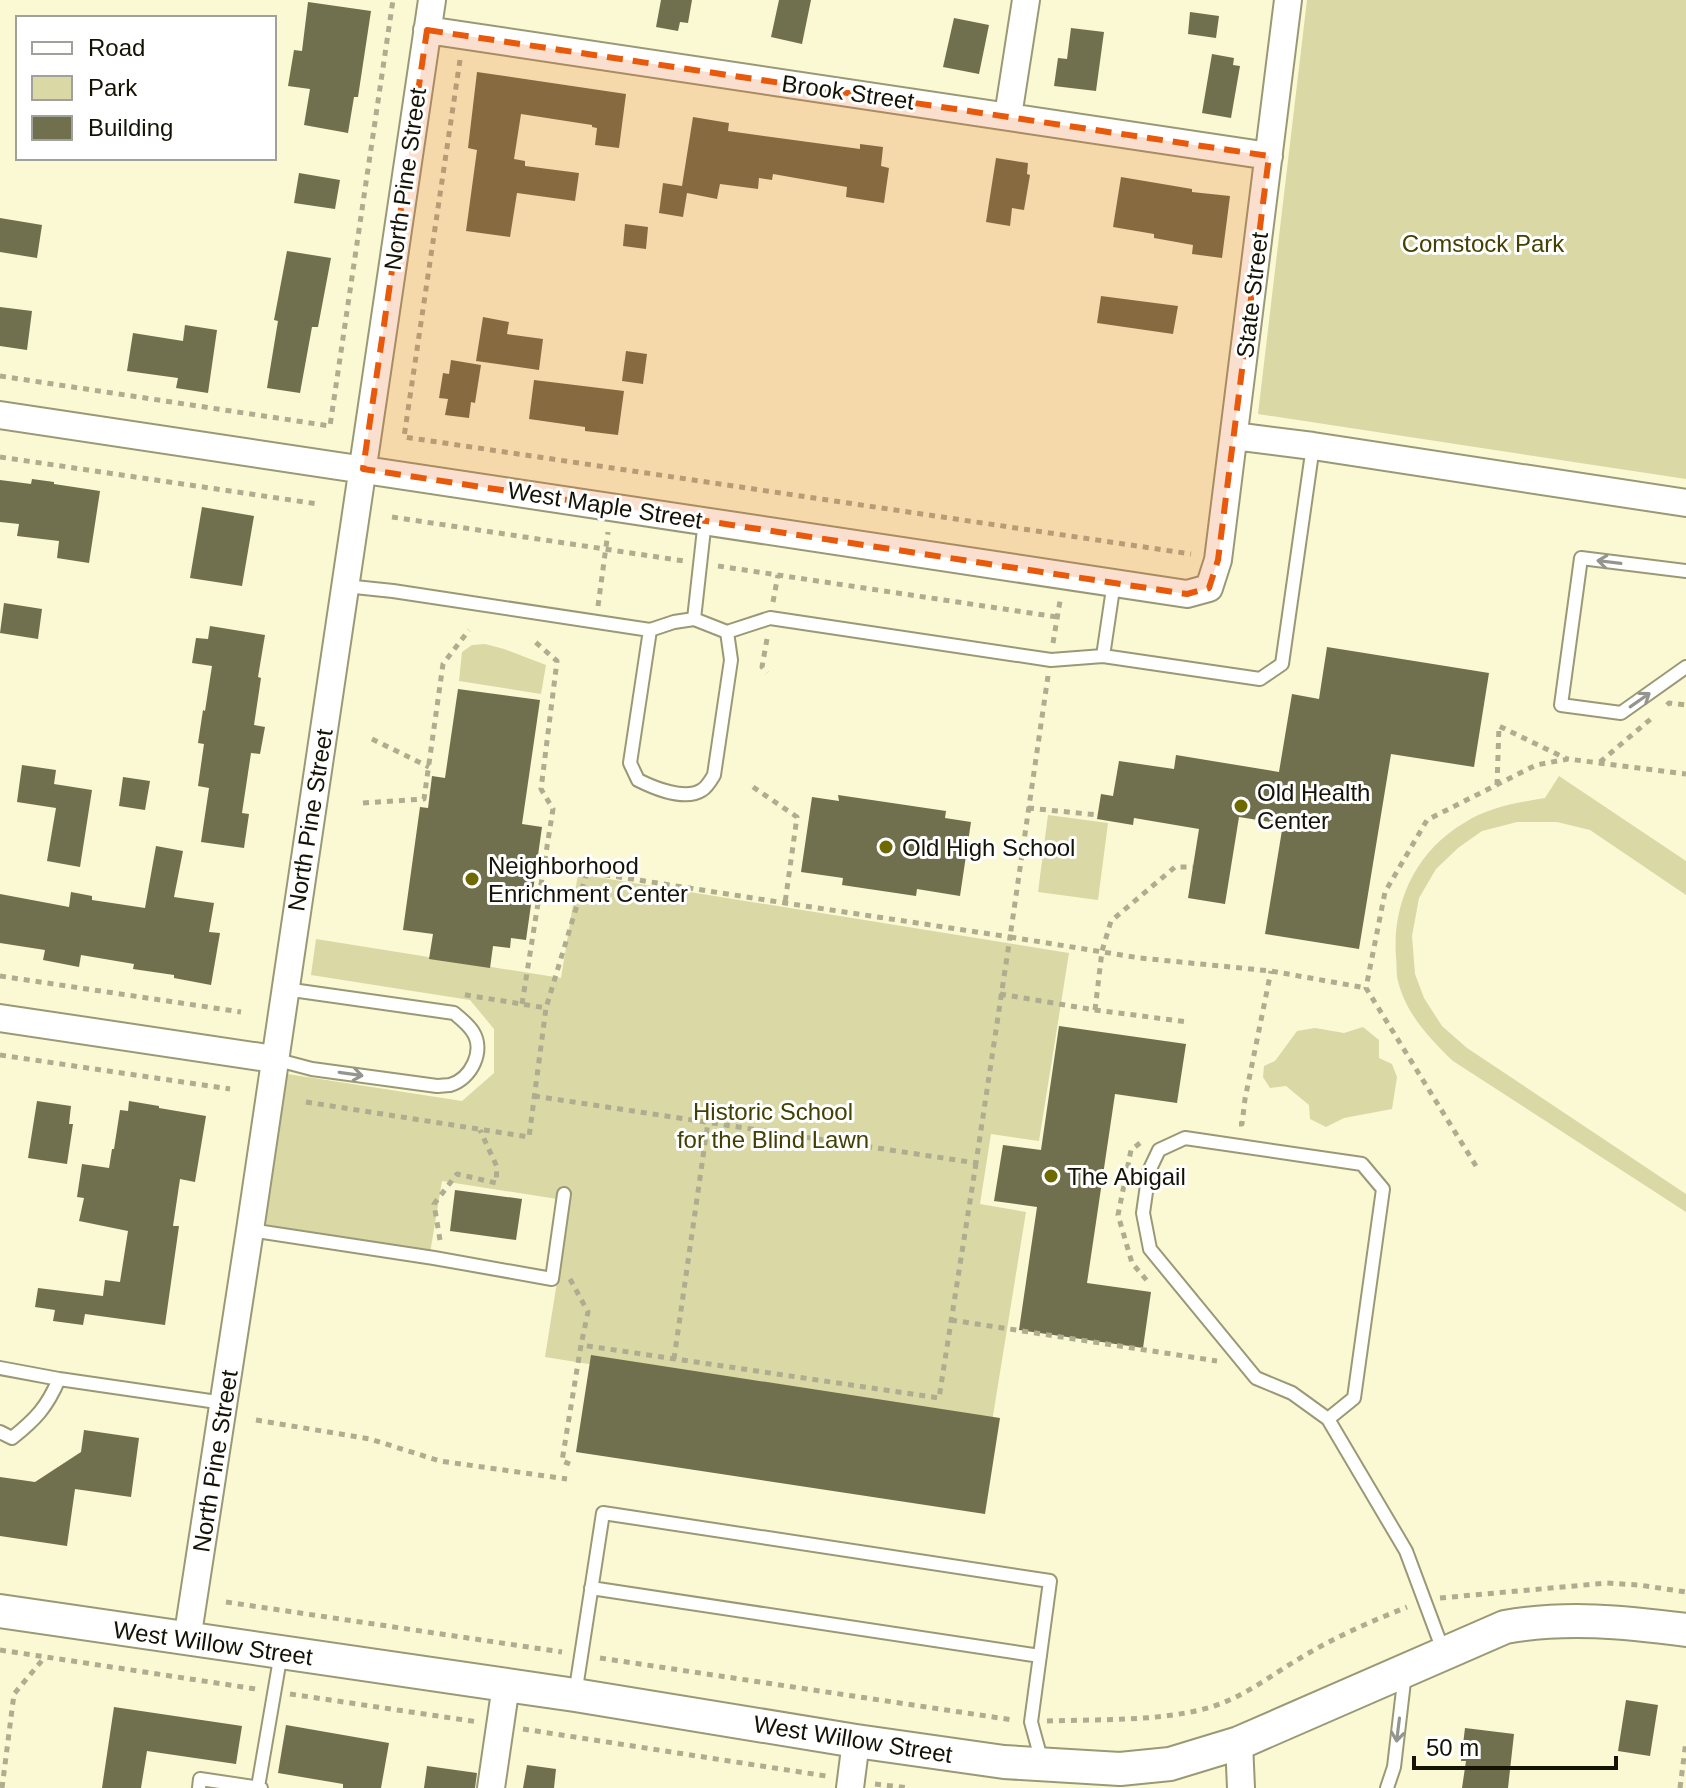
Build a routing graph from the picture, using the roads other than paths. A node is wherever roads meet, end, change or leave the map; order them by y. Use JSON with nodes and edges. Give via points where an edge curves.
{"nodes":[{"id":1,"x":432,"y":0,"type":"edge"},
{"id":2,"x":1026,"y":0,"type":"edge"},
{"id":3,"x":1288,"y":0,"type":"edge"},
{"id":4,"x":427,"y":30,"type":"junction"},
{"id":5,"x":1008,"y":116,"type":"junction"},
{"id":6,"x":1269,"y":156,"type":"junction"},
{"id":7,"x":0,"y":415,"type":"edge"},
{"id":8,"x":1234,"y":436,"type":"junction"},
{"id":9,"x":1313,"y":446,"type":"junction"},
{"id":10,"x":363,"y":469,"type":"junction"},
{"id":11,"x":1686,"y":503,"type":"edge"},
{"id":12,"x":705,"y":520,"type":"junction"},
{"id":13,"x":1686,"y":571,"type":"edge"},
{"id":14,"x":1114,"y":582,"type":"junction"},
{"id":15,"x":345,"y":586,"type":"junction"},
{"id":16,"x":1209,"y":588,"type":"joint"},
{"id":17,"x":694,"y":619,"type":"junction"},
{"id":18,"x":650,"y":630,"type":"junction"},
{"id":19,"x":727,"y":632,"type":"junction"},
{"id":20,"x":1103,"y":656,"type":"junction"},
{"id":21,"x":1686,"y":667,"type":"edge"},
{"id":22,"x":285,"y":989,"type":"junction"},
{"id":23,"x":0,"y":1018,"type":"edge"},
{"id":24,"x":274,"y":1059,"type":"junction"},
{"id":25,"x":564,"y":1194,"type":"dead end"},
{"id":26,"x":250,"y":1230,"type":"junction"},
{"id":27,"x":0,"y":1368,"type":"edge"},
{"id":28,"x":59,"y":1379,"type":"junction"},
{"id":29,"x":224,"y":1403,"type":"junction"},
{"id":30,"x":1328,"y":1419,"type":"junction"},
{"id":31,"x":0,"y":1432,"type":"edge"},
{"id":32,"x":591,"y":1588,"type":"junction"},
{"id":33,"x":0,"y":1611,"type":"edge"},
{"id":34,"x":1686,"y":1630,"type":"edge"},
{"id":35,"x":187,"y":1640,"type":"junction"},
{"id":36,"x":281,"y":1653,"type":"junction"},
{"id":37,"x":1444,"y":1653,"type":"junction"},
{"id":38,"x":1040,"y":1656,"type":"junction"},
{"id":39,"x":1405,"y":1670,"type":"junction"},
{"id":40,"x":506,"y":1685,"type":"junction"},
{"id":41,"x":575,"y":1695,"type":"junction"},
{"id":42,"x":856,"y":1741,"type":"junction"},
{"id":43,"x":1239,"y":1743,"type":"junction"},
{"id":44,"x":1043,"y":1765,"type":"junction"},
{"id":45,"x":850,"y":1784,"type":"edge"},
{"id":46,"x":199,"y":1788,"type":"edge"},
{"id":47,"x":259,"y":1788,"type":"edge"},
{"id":48,"x":491,"y":1788,"type":"edge"},
{"id":49,"x":1241,"y":1788,"type":"edge"},
{"id":50,"x":1387,"y":1788,"type":"edge"}],
"edges":[{"from":1,"to":4,"type":"street","name":"North Pine Street"},
{"from":2,"to":5,"type":"street"},
{"from":3,"to":6,"type":"street","name":"State Street"},
{"from":4,"to":5,"type":"street","name":"Brook Street"},
{"from":4,"to":10,"type":"street","name":"North Pine Street"},
{"from":5,"to":6,"type":"street","name":"Brook Street"},
{"from":6,"to":8,"type":"street","name":"State Street"},
{"from":7,"to":10,"type":"street","name":"West Maple Street"},
{"from":8,"to":9,"type":"street"},
{"from":8,"to":16,"type":"street","name":"State Street","via":[[1218,560]]},
{"from":9,"to":11,"type":"street"},
{"from":9,"to":20,"type":"lane","via":[[1282,664],[1260,679]]},
{"from":10,"to":12,"type":"street","name":"West Maple Street"},
{"from":10,"to":15,"type":"street","name":"North Pine Street"},
{"from":12,"to":14,"type":"street","name":"West Maple Street"},
{"from":12,"to":17,"type":"lane"},
{"from":13,"to":21,"type":"lane","one_way":true,"via":[[1581,558],[1561,705],[1621,713]]},
{"from":14,"to":16,"type":"street","name":"West Maple Street","via":[[1187,594]]},
{"from":14,"to":20,"type":"lane"},
{"from":15,"to":18,"type":"lane"},
{"from":15,"to":22,"type":"street","name":"North Pine Street"},
{"from":17,"to":18,"type":"lane"},
{"from":17,"to":19,"type":"lane"},
{"from":18,"to":19,"type":"lane","via":[[630,763],[638,780],[690,795],[703,790],[714,775],[731,660]]},
{"from":19,"to":20,"type":"lane","via":[[770,618],[1051,660]]},
{"from":22,"to":24,"type":"street","name":"North Pine Street"},
{"from":24,"to":22,"type":"lane","one_way":true,"via":[[437,1086],[462,1079],[476,1057],[473,1031],[454,1013]]},
{"from":23,"to":24,"type":"street"},
{"from":24,"to":26,"type":"street","name":"North Pine Street"},
{"from":25,"to":26,"type":"lane","via":[[552,1279]]},
{"from":26,"to":29,"type":"street","name":"North Pine Street"},
{"from":27,"to":28,"type":"lane"},
{"from":28,"to":29,"type":"lane"},
{"from":28,"to":31,"type":"lane","via":[[35,1420],[12,1438]]},
{"from":29,"to":35,"type":"street","name":"North Pine Street"},
{"from":30,"to":30,"type":"lane","via":[[1292,1393],[1256,1378],[1150,1249],[1143,1213],[1149,1171],[1159,1150],[1185,1138],[1362,1164],[1383,1189],[1354,1398]]},
{"from":30,"to":37,"type":"lane","via":[[1406,1551]]},
{"from":32,"to":38,"type":"lane"},
{"from":32,"to":38,"type":"lane","via":[[603,1513],[665,1522],[1050,1581]]},
{"from":32,"to":41,"type":"lane"},
{"from":33,"to":35,"type":"street","name":"West Willow Street"},
{"from":34,"to":37,"type":"street","name":"West Willow Street","via":[[1535,1621],[1505,1627]]},
{"from":35,"to":36,"type":"street","name":"West Willow Street"},
{"from":36,"to":40,"type":"street","name":"West Willow Street"},
{"from":36,"to":47,"type":"lane"},
{"from":37,"to":39,"type":"street","name":"West Willow Street"},
{"from":38,"to":44,"type":"lane","via":[[1031,1722]]},
{"from":39,"to":43,"type":"street","name":"West Willow Street"},
{"from":39,"to":50,"type":"lane","one_way":true},
{"from":40,"to":41,"type":"street","name":"West Willow Street"},
{"from":40,"to":48,"type":"street"},
{"from":41,"to":42,"type":"street","name":"West Willow Street"},
{"from":42,"to":44,"type":"street","name":"West Willow Street"},
{"from":42,"to":45,"type":"street"},
{"from":43,"to":44,"type":"street","name":"West Willow Street","via":[[1170,1764],[1120,1769]]},
{"from":43,"to":49,"type":"street"},
{"from":46,"to":47,"type":"lane","via":[[200,1779]]}]}
